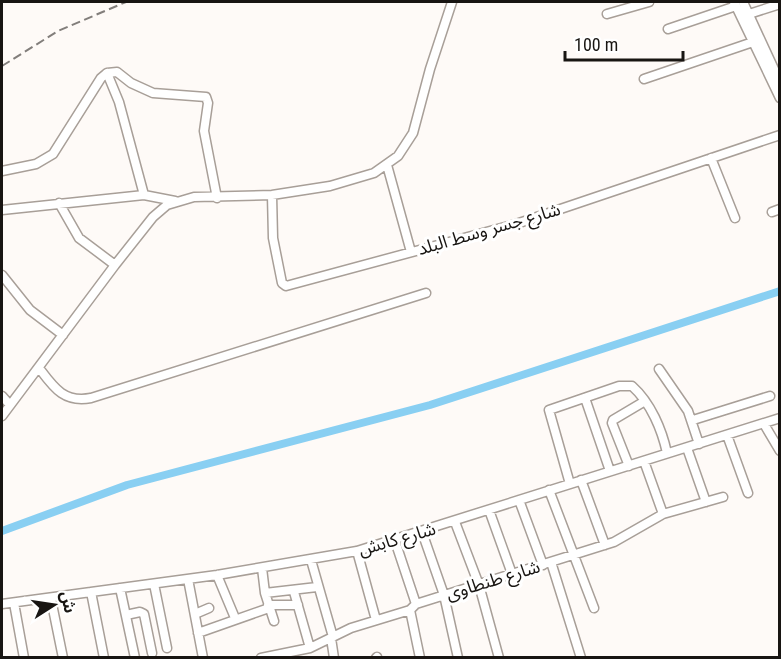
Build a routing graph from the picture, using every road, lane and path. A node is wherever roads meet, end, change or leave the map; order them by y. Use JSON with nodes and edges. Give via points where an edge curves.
{"nodes":[{"id":1,"x":452,"y":2,"type":"edge"},
{"id":2,"x":649,"y":2,"type":"edge"},
{"id":3,"x":738,"y":3,"type":"edge"},
{"id":4,"x":780,"y":4,"type":"edge"},
{"id":5,"x":607,"y":14,"type":"dead end"},
{"id":6,"x":749,"y":14,"type":"junction"},
{"id":7,"x":668,"y":29,"type":"dead end"},
{"id":8,"x":753,"y":42,"type":"junction"},
{"id":9,"x":107,"y":73,"type":"junction"},
{"id":10,"x":644,"y":79,"type":"dead end"},
{"id":11,"x":780,"y":82,"type":"edge"},
{"id":12,"x":780,"y":98,"type":"edge"},
{"id":13,"x":780,"y":135,"type":"edge"},
{"id":14,"x":711,"y":158,"type":"junction"},
{"id":15,"x":387,"y":165,"type":"junction"},
{"id":16,"x":2,"y":171,"type":"edge"},
{"id":17,"x":144,"y":195,"type":"junction"},
{"id":18,"x":272,"y":195,"type":"junction"},
{"id":19,"x":217,"y":198,"type":"junction"},
{"id":20,"x":175,"y":201,"type":"junction"},
{"id":21,"x":59,"y":203,"type":"junction"},
{"id":22,"x":2,"y":210,"type":"edge"},
{"id":23,"x":735,"y":218,"type":"dead end"},
{"id":24,"x":411,"y":252,"type":"junction"},
{"id":25,"x":115,"y":266,"type":"junction"},
{"id":26,"x":2,"y":275,"type":"edge"},
{"id":27,"x":426,"y":293,"type":"dead end"},
{"id":28,"x":63,"y":335,"type":"junction"},
{"id":29,"x":39,"y":368,"type":"junction"},
{"id":30,"x":659,"y":369,"type":"dead end"},
{"id":31,"x":2,"y":396,"type":"edge"},
{"id":32,"x":770,"y":396,"type":"dead end"},
{"id":33,"x":585,"y":398,"type":"junction"},
{"id":34,"x":645,"y":401,"type":"junction"},
{"id":35,"x":10,"y":405,"type":"junction"},
{"id":36,"x":2,"y":416,"type":"edge"},
{"id":37,"x":780,"y":418,"type":"edge"},
{"id":38,"x":693,"y":420,"type":"junction"},
{"id":39,"x":764,"y":424,"type":"junction"},
{"id":40,"x":727,"y":435,"type":"junction"},
{"id":41,"x":699,"y":444,"type":"junction"},
{"id":42,"x":687,"y":448,"type":"junction"},
{"id":43,"x":780,"y":451,"type":"edge"},
{"id":44,"x":668,"y":453,"type":"junction"},
{"id":45,"x":644,"y":461,"type":"junction"},
{"id":46,"x":629,"y":466,"type":"junction"},
{"id":47,"x":610,"y":471,"type":"junction"},
{"id":48,"x":581,"y":480,"type":"junction"},
{"id":49,"x":570,"y":484,"type":"junction"},
{"id":50,"x":549,"y":490,"type":"junction"},
{"id":51,"x":748,"y":493,"type":"dead end"},
{"id":52,"x":723,"y":497,"type":"dead end"},
{"id":53,"x":519,"y":500,"type":"junction"},
{"id":54,"x":706,"y":502,"type":"junction"},
{"id":55,"x":489,"y":510,"type":"junction"},
{"id":56,"x":663,"y":514,"type":"junction"},
{"id":57,"x":455,"y":522,"type":"junction"},
{"id":58,"x":422,"y":532,"type":"junction"},
{"id":59,"x":394,"y":541,"type":"junction"},
{"id":60,"x":605,"y":545,"type":"junction"},
{"id":61,"x":357,"y":551,"type":"junction"},
{"id":62,"x":574,"y":555,"type":"junction"},
{"id":63,"x":311,"y":560,"type":"junction"},
{"id":64,"x":547,"y":564,"type":"junction"},
{"id":65,"x":262,"y":568,"type":"junction"},
{"id":66,"x":512,"y":574,"type":"junction"},
{"id":67,"x":217,"y":575,"type":"junction"},
{"id":68,"x":188,"y":579,"type":"junction"},
{"id":69,"x":154,"y":584,"type":"junction"},
{"id":70,"x":478,"y":585,"type":"junction"},
{"id":71,"x":317,"y":587,"type":"junction"},
{"id":72,"x":120,"y":588,"type":"junction"},
{"id":73,"x":91,"y":592,"type":"junction"},
{"id":74,"x":294,"y":592,"type":"junction"},
{"id":75,"x":266,"y":593,"type":"junction"},
{"id":76,"x":444,"y":595,"type":"junction"},
{"id":77,"x":51,"y":598,"type":"junction"},
{"id":78,"x":14,"y":603,"type":"junction"},
{"id":79,"x":2,"y":604,"type":"edge"},
{"id":80,"x":298,"y":605,"type":"junction"},
{"id":81,"x":269,"y":606,"type":"junction"},
{"id":82,"x":413,"y":607,"type":"junction"},
{"id":83,"x":209,"y":608,"type":"dead end"},
{"id":84,"x":594,"y":608,"type":"dead end"},
{"id":85,"x":195,"y":614,"type":"junction"},
{"id":86,"x":126,"y":615,"type":"junction"},
{"id":87,"x":235,"y":618,"type":"junction"},
{"id":88,"x":376,"y":620,"type":"junction"},
{"id":89,"x":274,"y":621,"type":"dead end"},
{"id":90,"x":198,"y":633,"type":"junction"},
{"id":91,"x":332,"y":637,"type":"junction"},
{"id":92,"x":167,"y":648,"type":"dead end"},
{"id":93,"x":305,"y":652,"type":"edge"},
{"id":94,"x":152,"y":653,"type":"dead end"},
{"id":95,"x":24,"y":657,"type":"edge"},
{"id":96,"x":63,"y":657,"type":"edge"},
{"id":97,"x":104,"y":657,"type":"edge"},
{"id":98,"x":135,"y":657,"type":"edge"},
{"id":99,"x":203,"y":657,"type":"edge"},
{"id":100,"x":261,"y":657,"type":"edge"},
{"id":101,"x":334,"y":657,"type":"edge"},
{"id":102,"x":420,"y":657,"type":"edge"},
{"id":103,"x":458,"y":657,"type":"edge"},
{"id":104,"x":499,"y":657,"type":"edge"},
{"id":105,"x":581,"y":657,"type":"edge"}],
"edges":[{"from":1,"to":15,"type":"street","via":[[413,133]]},
{"from":2,"to":5,"type":"street"},
{"from":3,"to":6,"type":"street"},
{"from":3,"to":7,"type":"street"},
{"from":3,"to":8,"type":"street"},
{"from":4,"to":6,"type":"street"},
{"from":6,"to":11,"type":"street"},
{"from":8,"to":10,"type":"street"},
{"from":8,"to":12,"type":"street"},
{"from":9,"to":16,"type":"street","via":[[92,90],[53,154],[36,164]]},
{"from":9,"to":17,"type":"street","via":[[119,102]]},
{"from":9,"to":19,"type":"street","via":[[117,72],[153,93],[206,97],[204,131]]},
{"from":13,"to":14,"type":"street","name":"شارع جسر وسط البلد"},
{"from":14,"to":23,"type":"street"},
{"from":14,"to":24,"type":"street","name":"شارع جسر وسط البلد","via":[[516,224]]},
{"from":15,"to":18,"type":"street","via":[[374,173],[330,186]]},
{"from":15,"to":24,"type":"street"},
{"from":17,"to":20,"type":"street"},
{"from":17,"to":21,"type":"street"},
{"from":18,"to":19,"type":"street"},
{"from":18,"to":24,"type":"street","name":"شارع جسر وسط البلد","via":[[273,238],[283,285]]},
{"from":19,"to":20,"type":"street"},
{"from":20,"to":25,"type":"street","via":[[153,217]]},
{"from":21,"to":22,"type":"street"},
{"from":21,"to":25,"type":"street","via":[[80,238]]},
{"from":25,"to":28,"type":"street"},
{"from":26,"to":28,"type":"street","via":[[30,310]]},
{"from":27,"to":29,"type":"street","via":[[92,398],[64,397]]},
{"from":28,"to":29,"type":"street"},
{"from":29,"to":35,"type":"street"},
{"from":30,"to":38,"type":"street"},
{"from":31,"to":35,"type":"street"},
{"from":32,"to":38,"type":"street"},
{"from":33,"to":34,"type":"street","via":[[626,385],[637,390]]},
{"from":33,"to":47,"type":"street"},
{"from":33,"to":49,"type":"street","via":[[549,410]]},
{"from":34,"to":44,"type":"street"},
{"from":34,"to":46,"type":"street","via":[[612,423]]},
{"from":35,"to":36,"type":"street"},
{"from":37,"to":39,"type":"street","name":"شارع كابش"},
{"from":38,"to":41,"type":"street"},
{"from":39,"to":40,"type":"street","name":"شارع كابش"},
{"from":39,"to":43,"type":"street"},
{"from":40,"to":41,"type":"street","name":"شارع كابش"},
{"from":40,"to":51,"type":"street"},
{"from":41,"to":42,"type":"street","name":"شارع كابش"},
{"from":42,"to":44,"type":"street","name":"شارع كابش"},
{"from":42,"to":54,"type":"street"},
{"from":44,"to":45,"type":"street","name":"شارع كابش"},
{"from":45,"to":46,"type":"street","name":"شارع كابش"},
{"from":45,"to":56,"type":"street"},
{"from":46,"to":47,"type":"street","name":"شارع كابش"},
{"from":47,"to":48,"type":"street","name":"شارع كابش"},
{"from":48,"to":49,"type":"street","name":"شارع كابش"},
{"from":48,"to":60,"type":"street"},
{"from":49,"to":50,"type":"street","name":"شارع كابش"},
{"from":50,"to":53,"type":"street","name":"شارع كابش"},
{"from":50,"to":62,"type":"street"},
{"from":52,"to":54,"type":"street","name":"شارع طنطاوى"},
{"from":53,"to":55,"type":"street","name":"شارع كابش"},
{"from":53,"to":64,"type":"street"},
{"from":54,"to":56,"type":"street","name":"شارع طنطاوى"},
{"from":55,"to":57,"type":"street","name":"شارع كابش"},
{"from":55,"to":66,"type":"street"},
{"from":56,"to":60,"type":"street","name":"شارع طنطاوى"},
{"from":57,"to":58,"type":"street","name":"شارع كابش"},
{"from":57,"to":70,"type":"street"},
{"from":58,"to":59,"type":"street","name":"شارع كابش"},
{"from":58,"to":76,"type":"street"},
{"from":59,"to":61,"type":"street","name":"شارع كابش"},
{"from":59,"to":82,"type":"street"},
{"from":60,"to":62,"type":"street","name":"شارع طنطاوى"},
{"from":61,"to":63,"type":"street","name":"شارع كابش"},
{"from":61,"to":88,"type":"street"},
{"from":62,"to":64,"type":"street","name":"شارع طنطاوى"},
{"from":62,"to":84,"type":"street"},
{"from":63,"to":65,"type":"street","name":"شارع كابش"},
{"from":63,"to":71,"type":"street"},
{"from":64,"to":66,"type":"street","name":"شارع طنطاوى"},
{"from":64,"to":105,"type":"street"},
{"from":65,"to":67,"type":"street","name":"شارع كابش"},
{"from":65,"to":75,"type":"street"},
{"from":66,"to":70,"type":"street","name":"شارع طنطاوى"},
{"from":67,"to":68,"type":"street","name":"شارع كابش"},
{"from":67,"to":87,"type":"street"},
{"from":68,"to":69,"type":"street","name":"شارع كابش"},
{"from":68,"to":85,"type":"street"},
{"from":69,"to":72,"type":"street","name":"شارع كابش"},
{"from":69,"to":92,"type":"street"},
{"from":70,"to":76,"type":"street","name":"شارع طنطاوى"},
{"from":70,"to":104,"type":"street"},
{"from":71,"to":74,"type":"street"},
{"from":71,"to":91,"type":"street"},
{"from":72,"to":73,"type":"street","name":"شارع كابش"},
{"from":72,"to":86,"type":"street"},
{"from":73,"to":77,"type":"street","name":"شارع كابش"},
{"from":73,"to":97,"type":"street"},
{"from":74,"to":75,"type":"street"},
{"from":74,"to":80,"type":"street"},
{"from":75,"to":81,"type":"street"},
{"from":76,"to":82,"type":"street","name":"شارع طنطاوى"},
{"from":76,"to":103,"type":"street"},
{"from":77,"to":78,"type":"street","name":"شارع كابش"},
{"from":77,"to":96,"type":"street"},
{"from":78,"to":79,"type":"street","name":"شارع كابش"},
{"from":78,"to":95,"type":"street"},
{"from":80,"to":81,"type":"street"},
{"from":80,"to":93,"type":"street"},
{"from":81,"to":87,"type":"street"},
{"from":81,"to":89,"type":"street"},
{"from":82,"to":88,"type":"street","name":"شارع طنطاوى"},
{"from":82,"to":102,"type":"street"},
{"from":83,"to":85,"type":"street"},
{"from":85,"to":90,"type":"street"},
{"from":86,"to":94,"type":"street","via":[[144,614]]},
{"from":86,"to":98,"type":"street"},
{"from":87,"to":90,"type":"street"},
{"from":88,"to":91,"type":"street","name":"شارع طنطاوى"},
{"from":90,"to":99,"type":"street"},
{"from":91,"to":93,"type":"street","name":"شارع طنطاوى"},
{"from":91,"to":101,"type":"street"},
{"from":93,"to":100,"type":"street","name":"شارع طنطاوى"}]}
